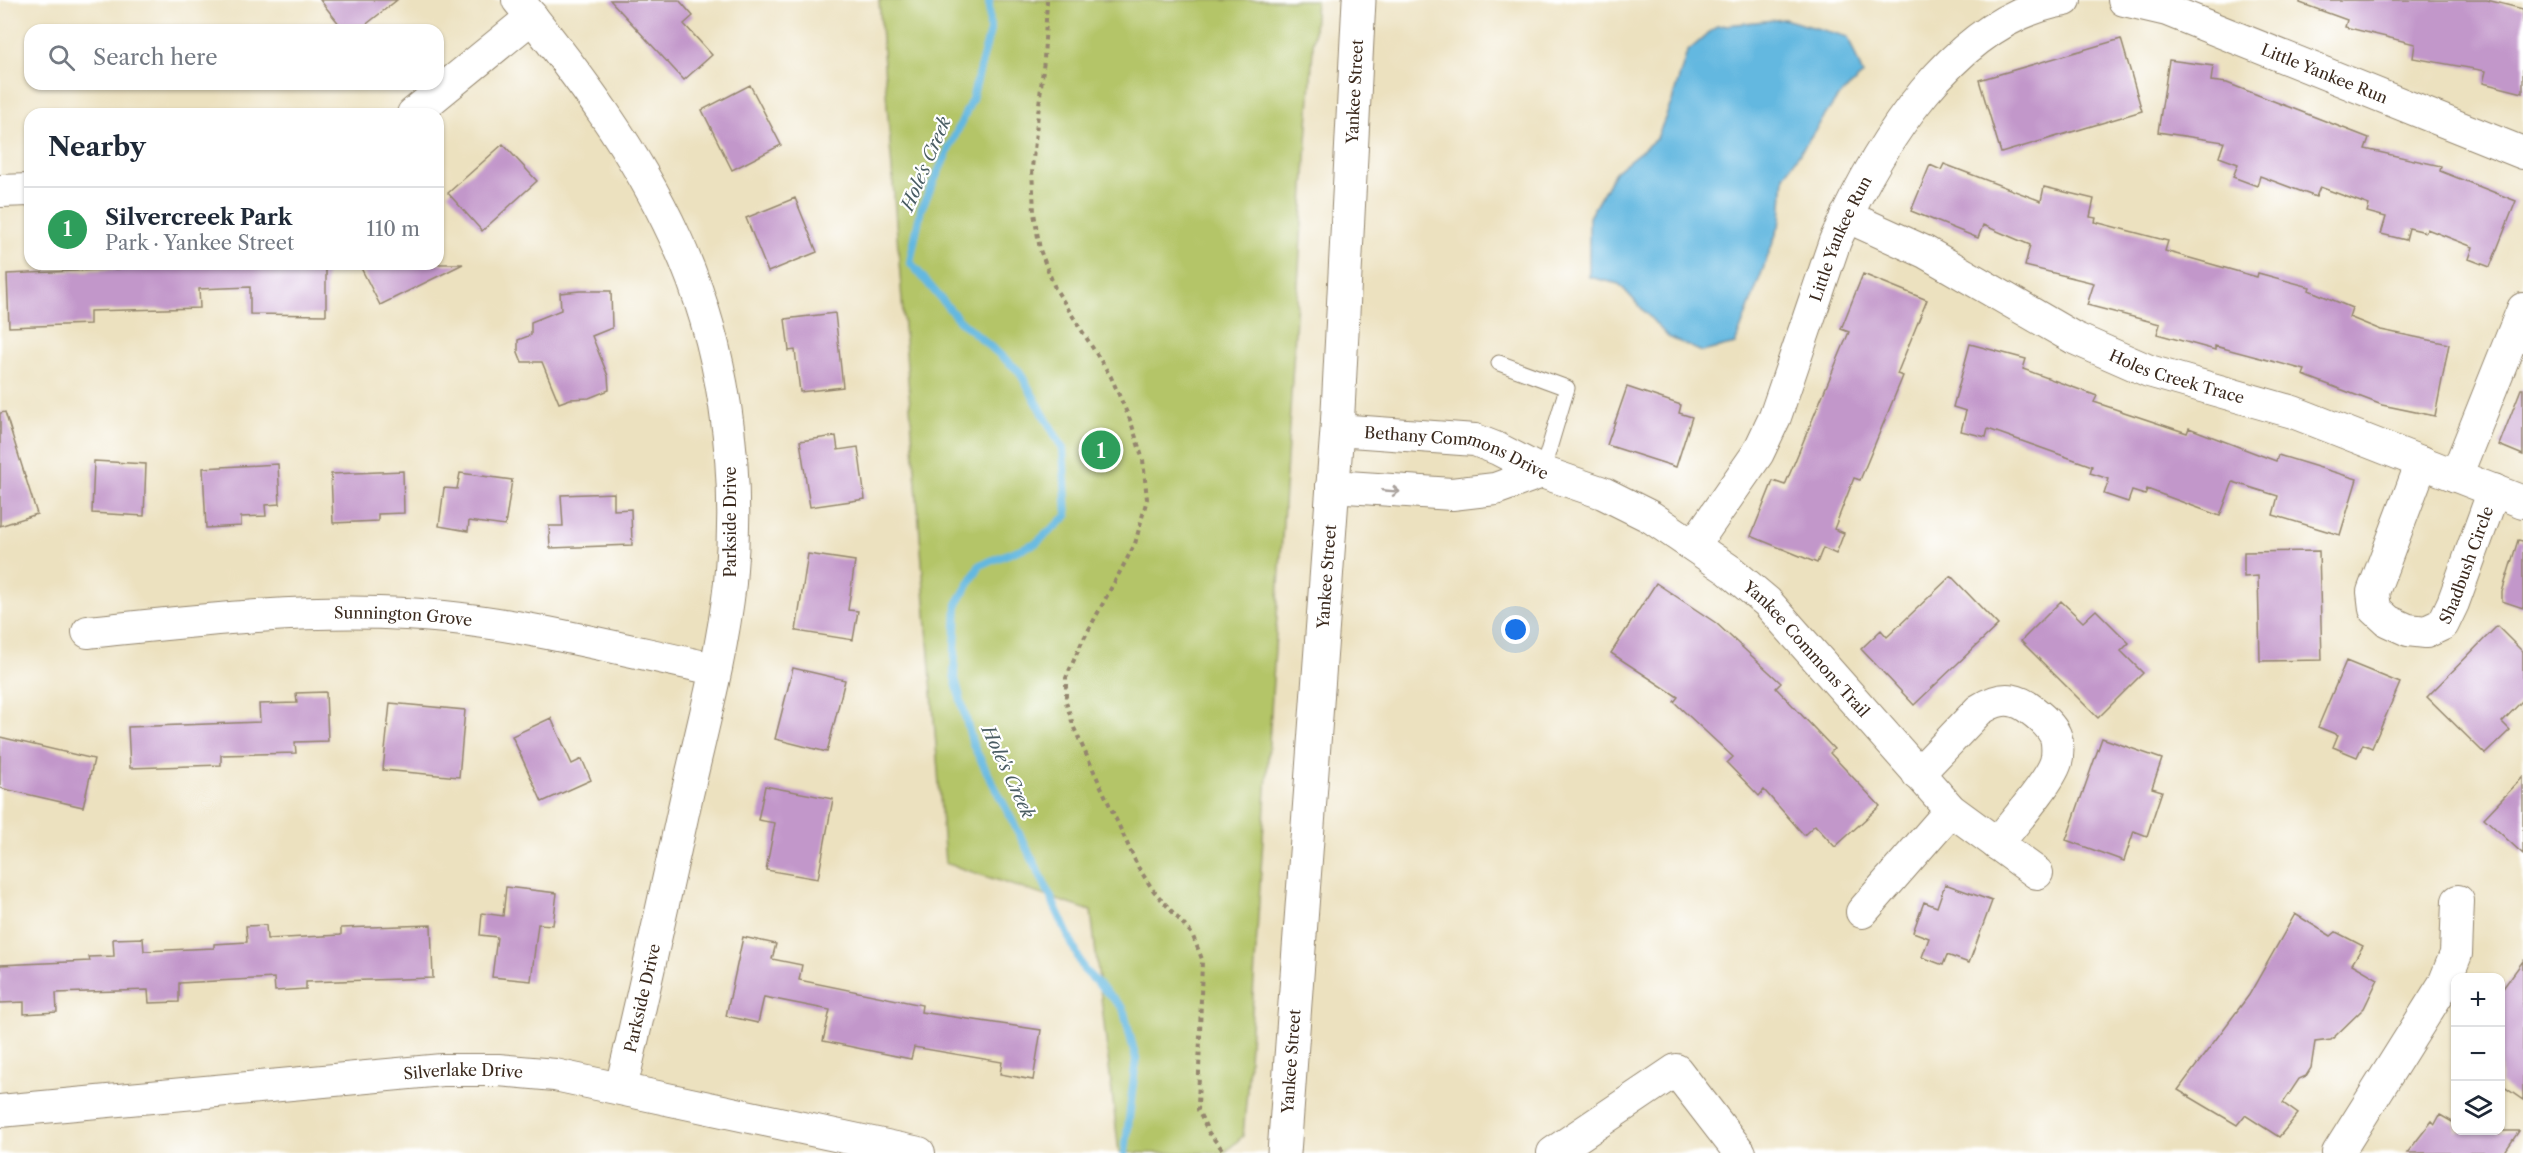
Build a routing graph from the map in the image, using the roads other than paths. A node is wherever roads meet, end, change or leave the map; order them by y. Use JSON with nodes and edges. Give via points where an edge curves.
{"nodes":[{"id":1,"x":1359,"y":0,"type":"edge"},
{"id":2,"x":2065,"y":0,"type":"edge"},
{"id":3,"x":2124,"y":0,"type":"edge"},
{"id":4,"x":525,"y":8,"type":"edge"},
{"id":5,"x":444,"y":85,"type":"edge"},
{"id":6,"x":438,"y":90,"type":"edge"},
{"id":7,"x":419,"y":108,"type":"edge"},
{"id":8,"x":2523,"y":153,"type":"edge"},
{"id":9,"x":24,"y":190,"type":"edge"},
{"id":10,"x":0,"y":191,"type":"edge"},
{"id":11,"x":1846,"y":216,"type":"junction"},
{"id":12,"x":2523,"y":309,"type":"edge"},
{"id":13,"x":1499,"y":363,"type":"dead end"},
{"id":14,"x":1336,"y":430,"type":"junction"},
{"id":15,"x":2422,"y":462,"type":"junction"},
{"id":16,"x":1542,"y":472,"type":"junction"},
{"id":17,"x":2456,"y":476,"type":"junction"},
{"id":18,"x":1332,"y":486,"type":"junction"},
{"id":19,"x":2494,"y":490,"type":"junction"},
{"id":20,"x":2523,"y":501,"type":"edge"},
{"id":21,"x":1694,"y":545,"type":"junction"},
{"id":22,"x":88,"y":632,"type":"dead end"},
{"id":23,"x":714,"y":669,"type":"junction"},
{"id":24,"x":1918,"y":774,"type":"junction"},
{"id":25,"x":1951,"y":810,"type":"junction"},
{"id":26,"x":1996,"y":844,"type":"junction"},
{"id":27,"x":2037,"y":873,"type":"dead end"},
{"id":28,"x":2458,"y":902,"type":"dead end"},
{"id":29,"x":1862,"y":912,"type":"dead end"},
{"id":30,"x":621,"y":1088,"type":"junction"},
{"id":31,"x":0,"y":1111,"type":"edge"},
{"id":32,"x":875,"y":1148,"type":"edge"},
{"id":33,"x":919,"y":1153,"type":"edge"},
{"id":34,"x":1284,"y":1153,"type":"edge"},
{"id":35,"x":1553,"y":1153,"type":"edge"},
{"id":36,"x":1740,"y":1153,"type":"edge"},
{"id":37,"x":2337,"y":1153,"type":"edge"}],
"edges":[{"from":1,"to":14,"type":"street","name":"Yankee Street"},
{"from":2,"to":11,"type":"street","name":"Little Yankee Run","via":[[2015,15],[1952,64],[1890,138]]},
{"from":3,"to":8,"type":"street","name":"Little Yankee Run","via":[[2167,10]]},
{"from":4,"to":5,"type":"street"},
{"from":4,"to":23,"type":"street","name":"Parkside Drive","via":[[615,127],[640,167],[676,238],[717,361],[726,417],[732,508],[729,585]]},
{"from":6,"to":7,"type":"street"},
{"from":9,"to":10,"type":"street"},
{"from":11,"to":15,"type":"street","name":"Holes Creek Trace","via":[[1925,252],[2074,338],[2149,371],[2293,412]]},
{"from":11,"to":21,"type":"street","name":"Little Yankee Run","via":[[1775,417],[1758,453]]},
{"from":12,"to":17,"type":"street"},
{"from":13,"to":16,"type":"lane","via":[[1568,388]]},
{"from":14,"to":16,"type":"street","name":"Bethany Commons Drive","via":[[1475,441]]},
{"from":14,"to":18,"type":"street","name":"Yankee Street"},
{"from":15,"to":17,"type":"street","name":"Holes Creek Trace"},
{"from":15,"to":19,"type":"street","name":"Shadbush Circle","via":[[2373,592],[2376,609],[2388,621],[2408,630],[2426,632],[2443,624]]},
{"from":18,"to":16,"type":"street","name":"Bethany Commons Drive","one_way":true,"via":[[1452,494],[1495,489]]},
{"from":16,"to":21,"type":"street","name":"Yankee Commons Trail","via":[[1603,492]]},
{"from":17,"to":19,"type":"street","name":"Holes Creek Trace"},
{"from":18,"to":34,"type":"street","name":"Yankee Street"},
{"from":19,"to":20,"type":"street","name":"Holes Creek Trace"},
{"from":21,"to":24,"type":"street","name":"Yankee Commons Trail","via":[[1767,602]]},
{"from":22,"to":23,"type":"street","name":"Sunnington Grove","via":[[317,612],[408,614],[517,627]]},
{"from":23,"to":30,"type":"street","name":"Parkside Drive"},
{"from":24,"to":25,"type":"street","name":"Yankee Commons Trail"},
{"from":24,"to":26,"type":"street","via":[[1991,702],[2013,700],[2050,726],[2056,737],[2056,762]]},
{"from":25,"to":26,"type":"street","name":"Yankee Commons Trail"},
{"from":25,"to":29,"type":"street"},
{"from":26,"to":27,"type":"street","name":"Yankee Commons Trail"},
{"from":28,"to":37,"type":"street","via":[[2456,954],[2444,984]]},
{"from":30,"to":31,"type":"street","name":"Silverlake Drive","via":[[555,1075],[442,1070]]},
{"from":30,"to":32,"type":"street","name":"Silverlake Drive"},
{"from":32,"to":33,"type":"street","name":"Silverlake Drive"},
{"from":35,"to":36,"type":"street","via":[[1676,1070]]}]}
